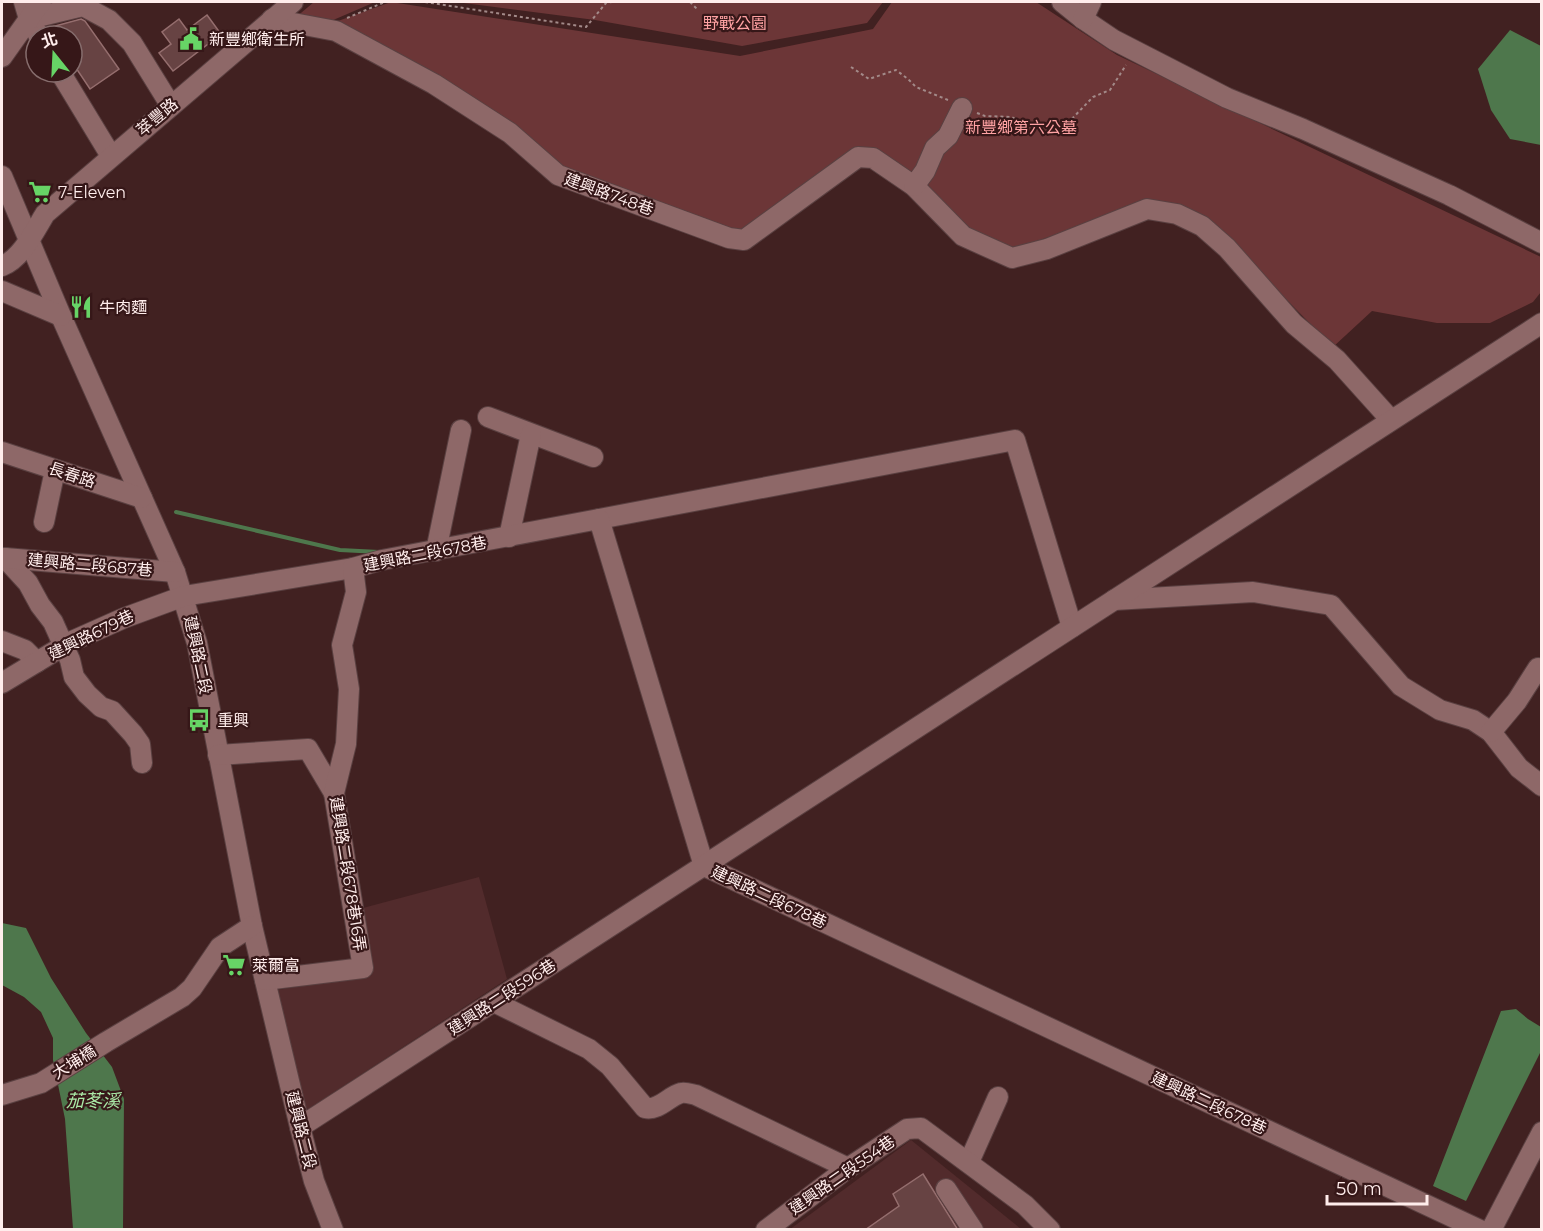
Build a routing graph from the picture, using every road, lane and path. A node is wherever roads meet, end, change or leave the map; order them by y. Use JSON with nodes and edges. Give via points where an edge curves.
{"nodes":[{"id":1,"x":41,"y":2,"type":"edge"},
{"id":2,"x":293,"y":2,"type":"edge"},
{"id":3,"x":385,"y":2,"type":"edge"},
{"id":4,"x":425,"y":2,"type":"edge"},
{"id":5,"x":612,"y":2,"type":"edge"},
{"id":6,"x":690,"y":2,"type":"edge"},
{"id":7,"x":1062,"y":2,"type":"edge"},
{"id":8,"x":697,"y":9,"type":"dead end"},
{"id":9,"x":1087,"y":10,"type":"edge"},
{"id":10,"x":31,"y":19,"type":"edge"},
{"id":11,"x":272,"y":20,"type":"junction"},
{"id":12,"x":322,"y":29,"type":"junction"},
{"id":13,"x":1135,"y":51,"type":"junction"},
{"id":14,"x":2,"y":57,"type":"edge"},
{"id":15,"x":851,"y":67,"type":"dead end"},
{"id":16,"x":67,"y":84,"type":"edge"},
{"id":17,"x":171,"y":106,"type":"junction"},
{"id":18,"x":962,"y":108,"type":"junction"},
{"id":19,"x":111,"y":156,"type":"junction"},
{"id":20,"x":2,"y":176,"type":"edge"},
{"id":21,"x":914,"y":186,"type":"junction"},
{"id":22,"x":29,"y":239,"type":"junction"},
{"id":23,"x":1542,"y":243,"type":"edge"},
{"id":24,"x":2,"y":266,"type":"edge"},
{"id":25,"x":2,"y":291,"type":"edge"},
{"id":26,"x":61,"y":316,"type":"junction"},
{"id":27,"x":1542,"y":323,"type":"edge"},
{"id":28,"x":488,"y":417,"type":"dead end"},
{"id":29,"x":1391,"y":420,"type":"junction"},
{"id":30,"x":460,"y":430,"type":"dead end"},
{"id":31,"x":531,"y":434,"type":"junction"},
{"id":32,"x":2,"y":452,"type":"edge"},
{"id":33,"x":593,"y":457,"type":"dead end"},
{"id":34,"x":56,"y":470,"type":"junction"},
{"id":35,"x":142,"y":498,"type":"junction"},
{"id":36,"x":599,"y":519,"type":"junction"},
{"id":37,"x":44,"y":522,"type":"dead end"},
{"id":38,"x":509,"y":537,"type":"junction"},
{"id":39,"x":436,"y":551,"type":"junction"},
{"id":40,"x":352,"y":568,"type":"junction"},
{"id":41,"x":176,"y":572,"type":"junction"},
{"id":42,"x":184,"y":596,"type":"junction"},
{"id":43,"x":1112,"y":600,"type":"junction"},
{"id":44,"x":1071,"y":627,"type":"junction"},
{"id":45,"x":2,"y":641,"type":"edge"},
{"id":46,"x":64,"y":646,"type":"junction"},
{"id":47,"x":37,"y":662,"type":"junction"},
{"id":48,"x":1538,"y":668,"type":"dead end"},
{"id":49,"x":2,"y":683,"type":"edge"},
{"id":50,"x":1491,"y":732,"type":"junction"},
{"id":51,"x":218,"y":755,"type":"junction"},
{"id":52,"x":142,"y":764,"type":"dead end"},
{"id":53,"x":1542,"y":786,"type":"edge"},
{"id":54,"x":334,"y":793,"type":"junction"},
{"id":55,"x":704,"y":866,"type":"junction"},
{"id":56,"x":252,"y":926,"type":"junction"},
{"id":57,"x":265,"y":980,"type":"junction"},
{"id":58,"x":494,"y":1002,"type":"junction"},
{"id":59,"x":2,"y":1095,"type":"edge"},
{"id":60,"x":998,"y":1097,"type":"dead end"},
{"id":61,"x":300,"y":1127,"type":"junction"},
{"id":62,"x":1542,"y":1132,"type":"edge"},
{"id":63,"x":969,"y":1162,"type":"junction"},
{"id":64,"x":848,"y":1167,"type":"junction"},
{"id":65,"x":946,"y":1189,"type":"dead end"},
{"id":66,"x":333,"y":1230,"type":"edge"},
{"id":67,"x":766,"y":1230,"type":"edge"},
{"id":68,"x":973,"y":1230,"type":"edge"},
{"id":69,"x":1050,"y":1230,"type":"edge"},
{"id":70,"x":1480,"y":1230,"type":"edge"},
{"id":71,"x":1491,"y":1230,"type":"edge"}],
"edges":[{"from":1,"to":10,"type":"street"},
{"from":2,"to":11,"type":"street","name":"萃豐路"},
{"from":3,"to":12,"type":"path"},
{"from":4,"to":5,"type":"path","via":[[586,27],[606,3]]},
{"from":6,"to":8,"type":"path"},
{"from":7,"to":9,"type":"street"},
{"from":9,"to":13,"type":"street"},
{"from":10,"to":14,"type":"street"},
{"from":10,"to":17,"type":"street","via":[[83,6],[110,20],[132,43]]},
{"from":11,"to":12,"type":"street","name":"建興路748巷"},
{"from":11,"to":17,"type":"street","name":"萃豐路"},
{"from":12,"to":21,"type":"street","name":"建興路748巷","via":[[336,31],[434,84],[510,133],[558,176],[729,238],[744,240],[858,157],[873,158]]},
{"from":13,"to":18,"type":"path","via":[[1110,90],[1093,97],[1064,128],[1044,130],[1011,117],[986,116]]},
{"from":13,"to":23,"type":"street","via":[[1227,98],[1449,195]]},
{"from":15,"to":18,"type":"path","via":[[869,79],[896,70],[915,87]]},
{"from":16,"to":19,"type":"street"},
{"from":17,"to":19,"type":"street","name":"萃豐路"},
{"from":18,"to":21,"type":"street"},
{"from":19,"to":22,"type":"street","name":"萃豐路","via":[[45,214]]},
{"from":20,"to":22,"type":"street","name":"建興路二段"},
{"from":21,"to":29,"type":"street","name":"建興路748巷","via":[[963,236],[1012,258],[1047,249],[1147,209],[1178,214],[1202,226],[1227,248],[1294,324],[1337,360]]},
{"from":22,"to":24,"type":"street","name":"萃豐路","via":[[10,263]]},
{"from":22,"to":26,"type":"street","name":"建興路二段"},
{"from":25,"to":26,"type":"street"},
{"from":26,"to":35,"type":"street","name":"建興路二段"},
{"from":27,"to":29,"type":"street","name":"建興路二段596巷"},
{"from":28,"to":31,"type":"street"},
{"from":29,"to":43,"type":"street","name":"建興路二段596巷"},
{"from":30,"to":39,"type":"street"},
{"from":31,"to":33,"type":"street"},
{"from":31,"to":38,"type":"street"},
{"from":32,"to":34,"type":"street","name":"長春路"},
{"from":34,"to":35,"type":"street","name":"長春路"},
{"from":34,"to":37,"type":"street"},
{"from":35,"to":41,"type":"street","name":"建興路二段"},
{"from":36,"to":38,"type":"street","name":"建興路二段678巷"},
{"from":36,"to":44,"type":"street","via":[[1015,440]]},
{"from":36,"to":55,"type":"street","name":"建興路二段678巷"},
{"from":38,"to":39,"type":"street","name":"建興路二段678巷"},
{"from":39,"to":40,"type":"street","name":"建興路二段678巷"},
{"from":40,"to":42,"type":"street","name":"建興路二段678巷"},
{"from":40,"to":54,"type":"street","name":"建興路二段678巷16弄","via":[[356,592],[342,645],[349,689],[346,744]]},
{"from":41,"to":42,"type":"street","name":"建興路二段"},
{"from":41,"to":46,"type":"street","name":"建興路二段687巷","via":[[5,558],[28,583]]},
{"from":42,"to":46,"type":"street","name":"建興路679巷"},
{"from":42,"to":51,"type":"street","name":"建興路二段"},
{"from":43,"to":44,"type":"street","name":"建興路二段596巷"},
{"from":43,"to":50,"type":"street","via":[[1252,592],[1330,605],[1401,686],[1440,710],[1473,720]]},
{"from":44,"to":55,"type":"street","name":"建興路二段596巷"},
{"from":45,"to":47,"type":"street","via":[[26,650]]},
{"from":46,"to":47,"type":"street","name":"建興路679巷"},
{"from":46,"to":52,"type":"street","via":[[74,677],[87,694],[112,711],[140,744]]},
{"from":47,"to":49,"type":"street","name":"建興路679巷"},
{"from":48,"to":50,"type":"street"},
{"from":50,"to":53,"type":"street","via":[[1519,768]]},
{"from":51,"to":54,"type":"street","via":[[308,748]]},
{"from":51,"to":56,"type":"street","name":"建興路二段"},
{"from":54,"to":57,"type":"street","name":"建興路二段678巷16弄","via":[[363,968]]},
{"from":55,"to":58,"type":"street","name":"建興路二段596巷"},
{"from":55,"to":70,"type":"street","name":"建興路二段678巷"},
{"from":56,"to":57,"type":"street","name":"建興路二段"},
{"from":56,"to":59,"type":"street","name":"大埔橋","via":[[220,947],[182,998],[41,1083]]},
{"from":57,"to":61,"type":"street","name":"建興路二段"},
{"from":58,"to":61,"type":"street","name":"建興路二段596巷"},
{"from":58,"to":64,"type":"street","via":[[601,1057],[645,1108],[655,1107],[680,1093],[696,1095]]},
{"from":60,"to":63,"type":"street"},
{"from":61,"to":66,"type":"street","name":"建興路二段","via":[[314,1181]]},
{"from":62,"to":71,"type":"street"},
{"from":63,"to":64,"type":"street","name":"建興路二段554巷","via":[[921,1128],[907,1129]]},
{"from":63,"to":69,"type":"street","name":"建興路二段554巷"},
{"from":64,"to":67,"type":"street","name":"建興路二段554巷"},
{"from":65,"to":68,"type":"street"}]}
